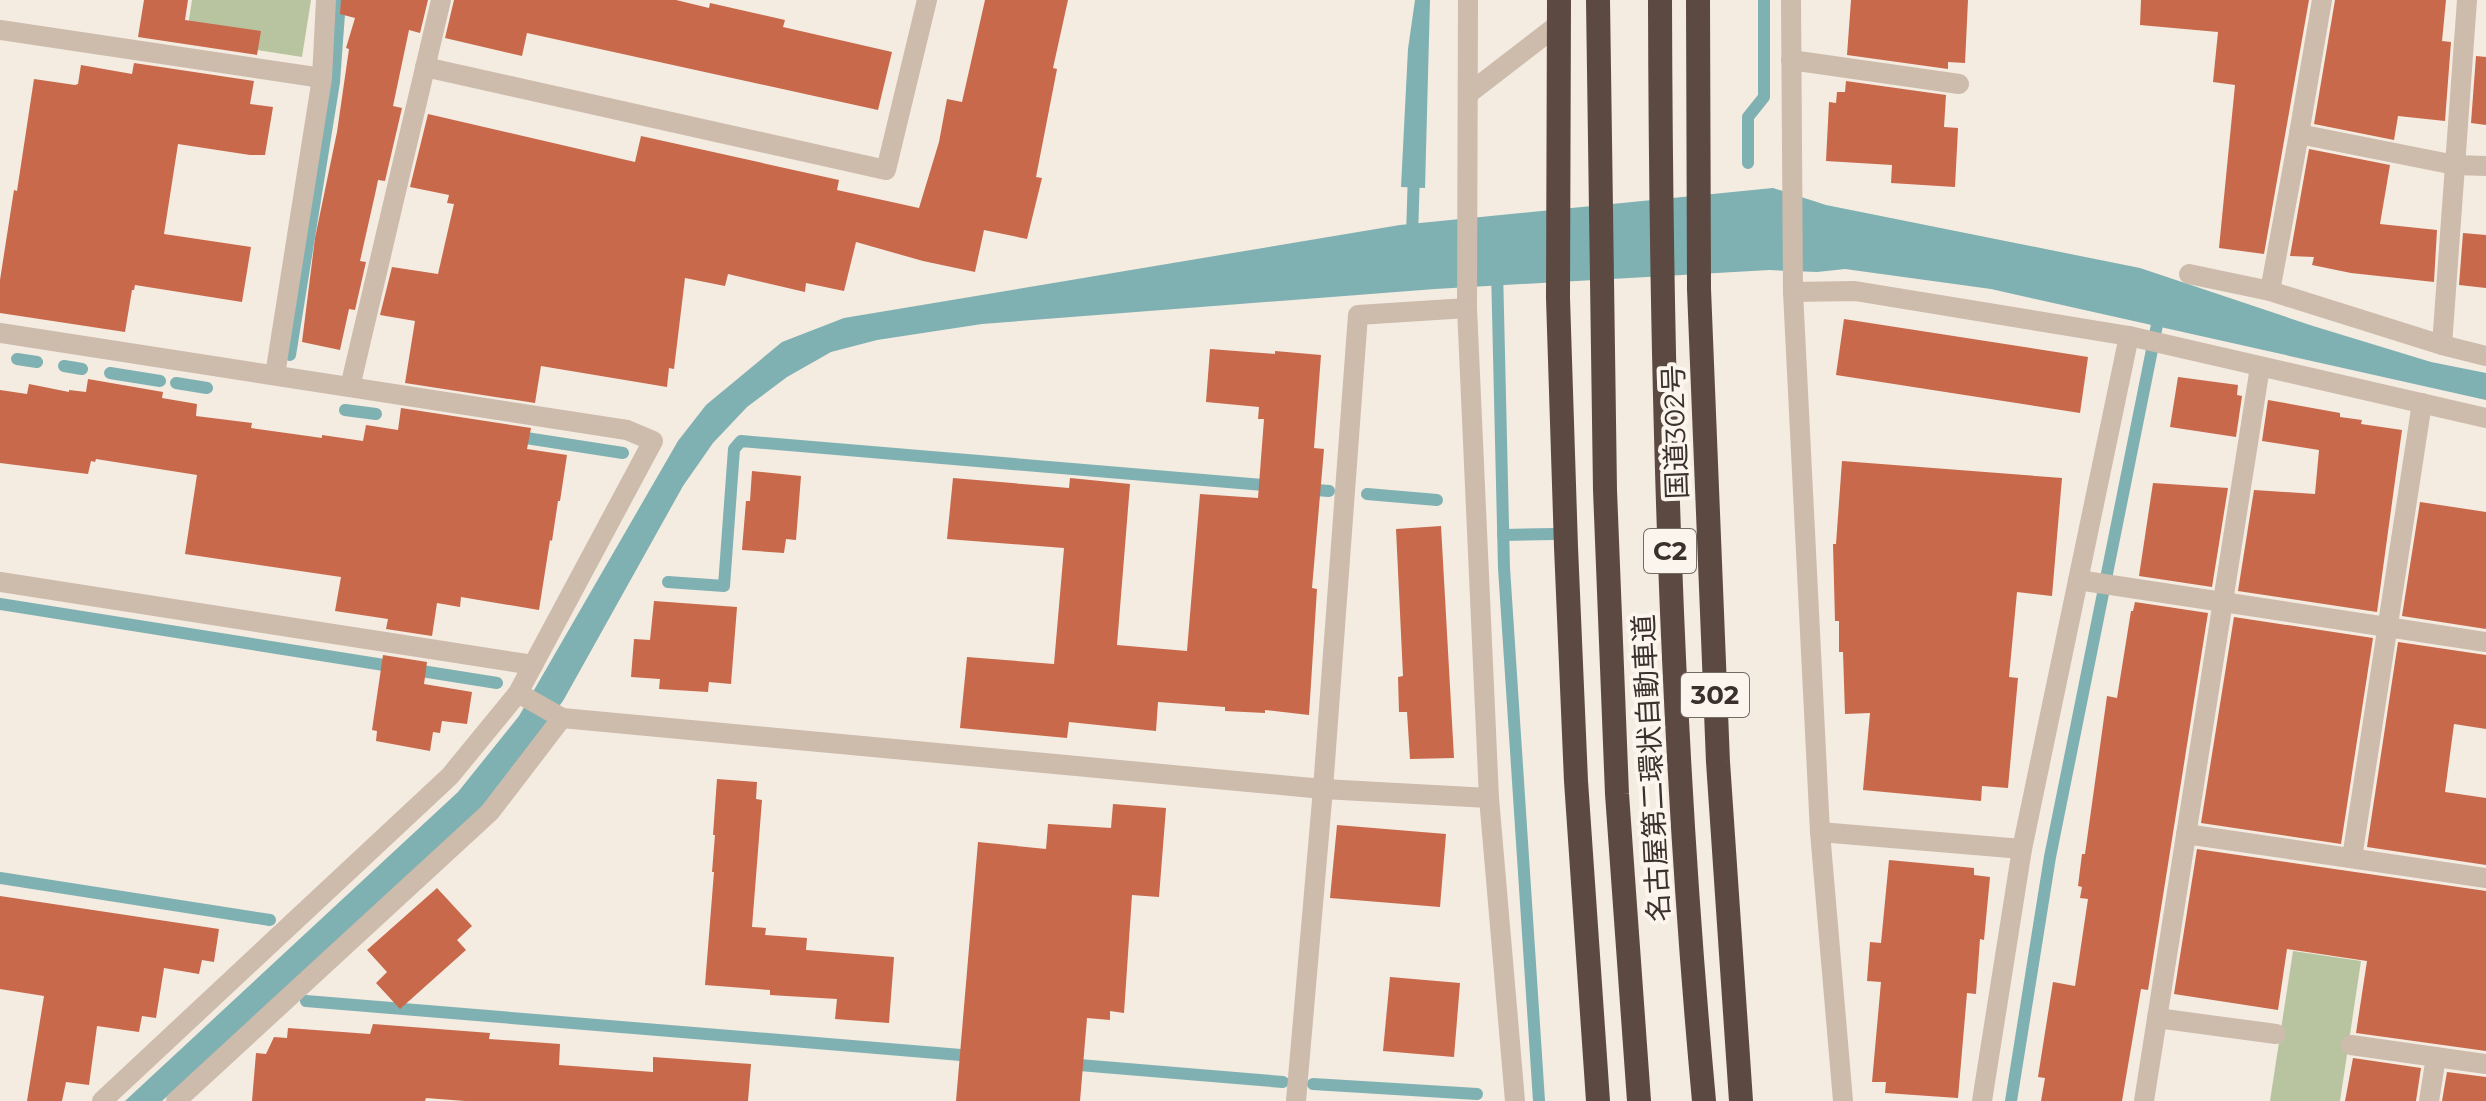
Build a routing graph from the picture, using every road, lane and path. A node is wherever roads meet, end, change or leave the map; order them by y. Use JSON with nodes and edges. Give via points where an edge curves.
{"nodes":[{"id":1,"x":326,"y":0,"type":"edge"},
{"id":2,"x":441,"y":0,"type":"edge"},
{"id":3,"x":927,"y":0,"type":"edge"},
{"id":4,"x":1468,"y":0,"type":"edge"},
{"id":5,"x":1598,"y":0,"type":"edge"},
{"id":6,"x":1660,"y":0,"type":"edge"},
{"id":7,"x":1698,"y":0,"type":"edge"},
{"id":8,"x":1791,"y":0,"type":"edge"},
{"id":9,"x":2322,"y":0,"type":"edge"},
{"id":10,"x":2467,"y":0,"type":"edge"},
{"id":11,"x":1559,"y":12,"type":"edge"},
{"id":12,"x":0,"y":30,"type":"edge"},
{"id":13,"x":1791,"y":60,"type":"junction"},
{"id":14,"x":425,"y":67,"type":"junction"},
{"id":15,"x":322,"y":78,"type":"junction"},
{"id":16,"x":1959,"y":84,"type":"dead end"},
{"id":17,"x":1468,"y":94,"type":"junction"},
{"id":18,"x":2299,"y":134,"type":"junction"},
{"id":19,"x":2455,"y":165,"type":"junction"},
{"id":20,"x":2486,"y":166,"type":"edge"},
{"id":21,"x":2189,"y":274,"type":"dead end"},
{"id":22,"x":1793,"y":284,"type":"junction"},
{"id":23,"x":2270,"y":291,"type":"junction"},
{"id":24,"x":1467,"y":308,"type":"junction"},
{"id":25,"x":0,"y":333,"type":"edge"},
{"id":26,"x":2135,"y":338,"type":"junction"},
{"id":27,"x":2442,"y":345,"type":"junction"},
{"id":28,"x":2486,"y":356,"type":"edge"},
{"id":29,"x":2260,"y":367,"type":"junction"},
{"id":30,"x":275,"y":375,"type":"junction"},
{"id":31,"x":350,"y":387,"type":"junction"},
{"id":32,"x":2422,"y":403,"type":"junction"},
{"id":33,"x":2486,"y":418,"type":"edge"},
{"id":34,"x":2085,"y":581,"type":"junction"},
{"id":35,"x":0,"y":582,"type":"edge"},
{"id":36,"x":2223,"y":602,"type":"junction"},
{"id":37,"x":2388,"y":627,"type":"junction"},
{"id":38,"x":2486,"y":642,"type":"edge"},
{"id":39,"x":533,"y":665,"type":"junction"},
{"id":40,"x":522,"y":695,"type":"junction"},
{"id":41,"x":560,"y":717,"type":"junction"},
{"id":42,"x":1323,"y":789,"type":"junction"},
{"id":43,"x":1489,"y":798,"type":"junction"},
{"id":44,"x":1820,"y":832,"type":"junction"},
{"id":45,"x":2186,"y":834,"type":"junction"},
{"id":46,"x":2022,"y":849,"type":"junction"},
{"id":47,"x":2352,"y":858,"type":"junction"},
{"id":48,"x":2486,"y":878,"type":"edge"},
{"id":49,"x":2157,"y":1018,"type":"junction"},
{"id":50,"x":2276,"y":1034,"type":"dead end"},
{"id":51,"x":2351,"y":1045,"type":"dead end"},
{"id":52,"x":2436,"y":1057,"type":"junction"},
{"id":53,"x":2486,"y":1064,"type":"edge"},
{"id":54,"x":102,"y":1101,"type":"edge"},
{"id":55,"x":176,"y":1101,"type":"edge"},
{"id":56,"x":1296,"y":1101,"type":"edge"},
{"id":57,"x":1515,"y":1101,"type":"edge"},
{"id":58,"x":1598,"y":1101,"type":"edge"},
{"id":59,"x":1639,"y":1101,"type":"edge"},
{"id":60,"x":1704,"y":1101,"type":"edge"},
{"id":61,"x":1741,"y":1101,"type":"edge"},
{"id":62,"x":1843,"y":1101,"type":"edge"},
{"id":63,"x":1982,"y":1101,"type":"edge"},
{"id":64,"x":2144,"y":1101,"type":"edge"},
{"id":65,"x":2429,"y":1101,"type":"edge"}],
"edges":[{"from":1,"to":15,"type":"street"},
{"from":2,"to":14,"type":"street"},
{"from":3,"to":14,"type":"street","via":[[886,170]]},
{"from":4,"to":17,"type":"street"},
{"from":5,"to":59,"type":"highway","name":"名古屋第二環状自動車道","number":"C2","via":[[1605,490],[1617,794]]},
{"from":6,"to":60,"type":"highway","name":"名古屋第二環状自動車道","number":"C2","via":[[1668,489],[1680,791]]},
{"from":7,"to":61,"type":"highway","name":"国道302号","number":"302","via":[[1699,289],[1718,762]]},
{"from":8,"to":13,"type":"street"},
{"from":9,"to":18,"type":"street"},
{"from":10,"to":19,"type":"street"},
{"from":11,"to":17,"type":"street"},
{"from":11,"to":58,"type":"highway","via":[[1558,298],[1576,765]]},
{"from":12,"to":15,"type":"street"},
{"from":13,"to":16,"type":"street"},
{"from":13,"to":22,"type":"street"},
{"from":14,"to":31,"type":"street"},
{"from":15,"to":30,"type":"street"},
{"from":17,"to":24,"type":"street"},
{"from":18,"to":19,"type":"street"},
{"from":18,"to":23,"type":"street"},
{"from":19,"to":20,"type":"street"},
{"from":19,"to":27,"type":"street"},
{"from":21,"to":23,"type":"street"},
{"from":22,"to":26,"type":"street"},
{"from":22,"to":44,"type":"street"},
{"from":23,"to":27,"type":"street"},
{"from":24,"to":42,"type":"street","via":[[1358,315]]},
{"from":24,"to":43,"type":"street"},
{"from":25,"to":30,"type":"street"},
{"from":26,"to":29,"type":"street"},
{"from":26,"to":34,"type":"street"},
{"from":27,"to":28,"type":"street"},
{"from":29,"to":32,"type":"street"},
{"from":29,"to":36,"type":"street"},
{"from":30,"to":31,"type":"street"},
{"from":31,"to":39,"type":"street","via":[[627,430],[653,441]]},
{"from":32,"to":33,"type":"street"},
{"from":32,"to":37,"type":"street"},
{"from":34,"to":36,"type":"street"},
{"from":34,"to":46,"type":"street"},
{"from":35,"to":39,"type":"street"},
{"from":36,"to":37,"type":"street"},
{"from":36,"to":45,"type":"street"},
{"from":37,"to":38,"type":"street"},
{"from":37,"to":47,"type":"street"},
{"from":39,"to":40,"type":"street"},
{"from":40,"to":41,"type":"street"},
{"from":40,"to":54,"type":"street","via":[[450,776]]},
{"from":41,"to":42,"type":"street"},
{"from":41,"to":55,"type":"street","via":[[490,812]]},
{"from":42,"to":43,"type":"street"},
{"from":42,"to":56,"type":"street"},
{"from":43,"to":57,"type":"street"},
{"from":44,"to":46,"type":"street"},
{"from":44,"to":62,"type":"street"},
{"from":45,"to":47,"type":"street"},
{"from":45,"to":49,"type":"street"},
{"from":46,"to":63,"type":"street"},
{"from":47,"to":48,"type":"street"},
{"from":49,"to":50,"type":"street"},
{"from":49,"to":64,"type":"street"},
{"from":51,"to":52,"type":"street"},
{"from":52,"to":53,"type":"street"},
{"from":52,"to":65,"type":"street"}]}
